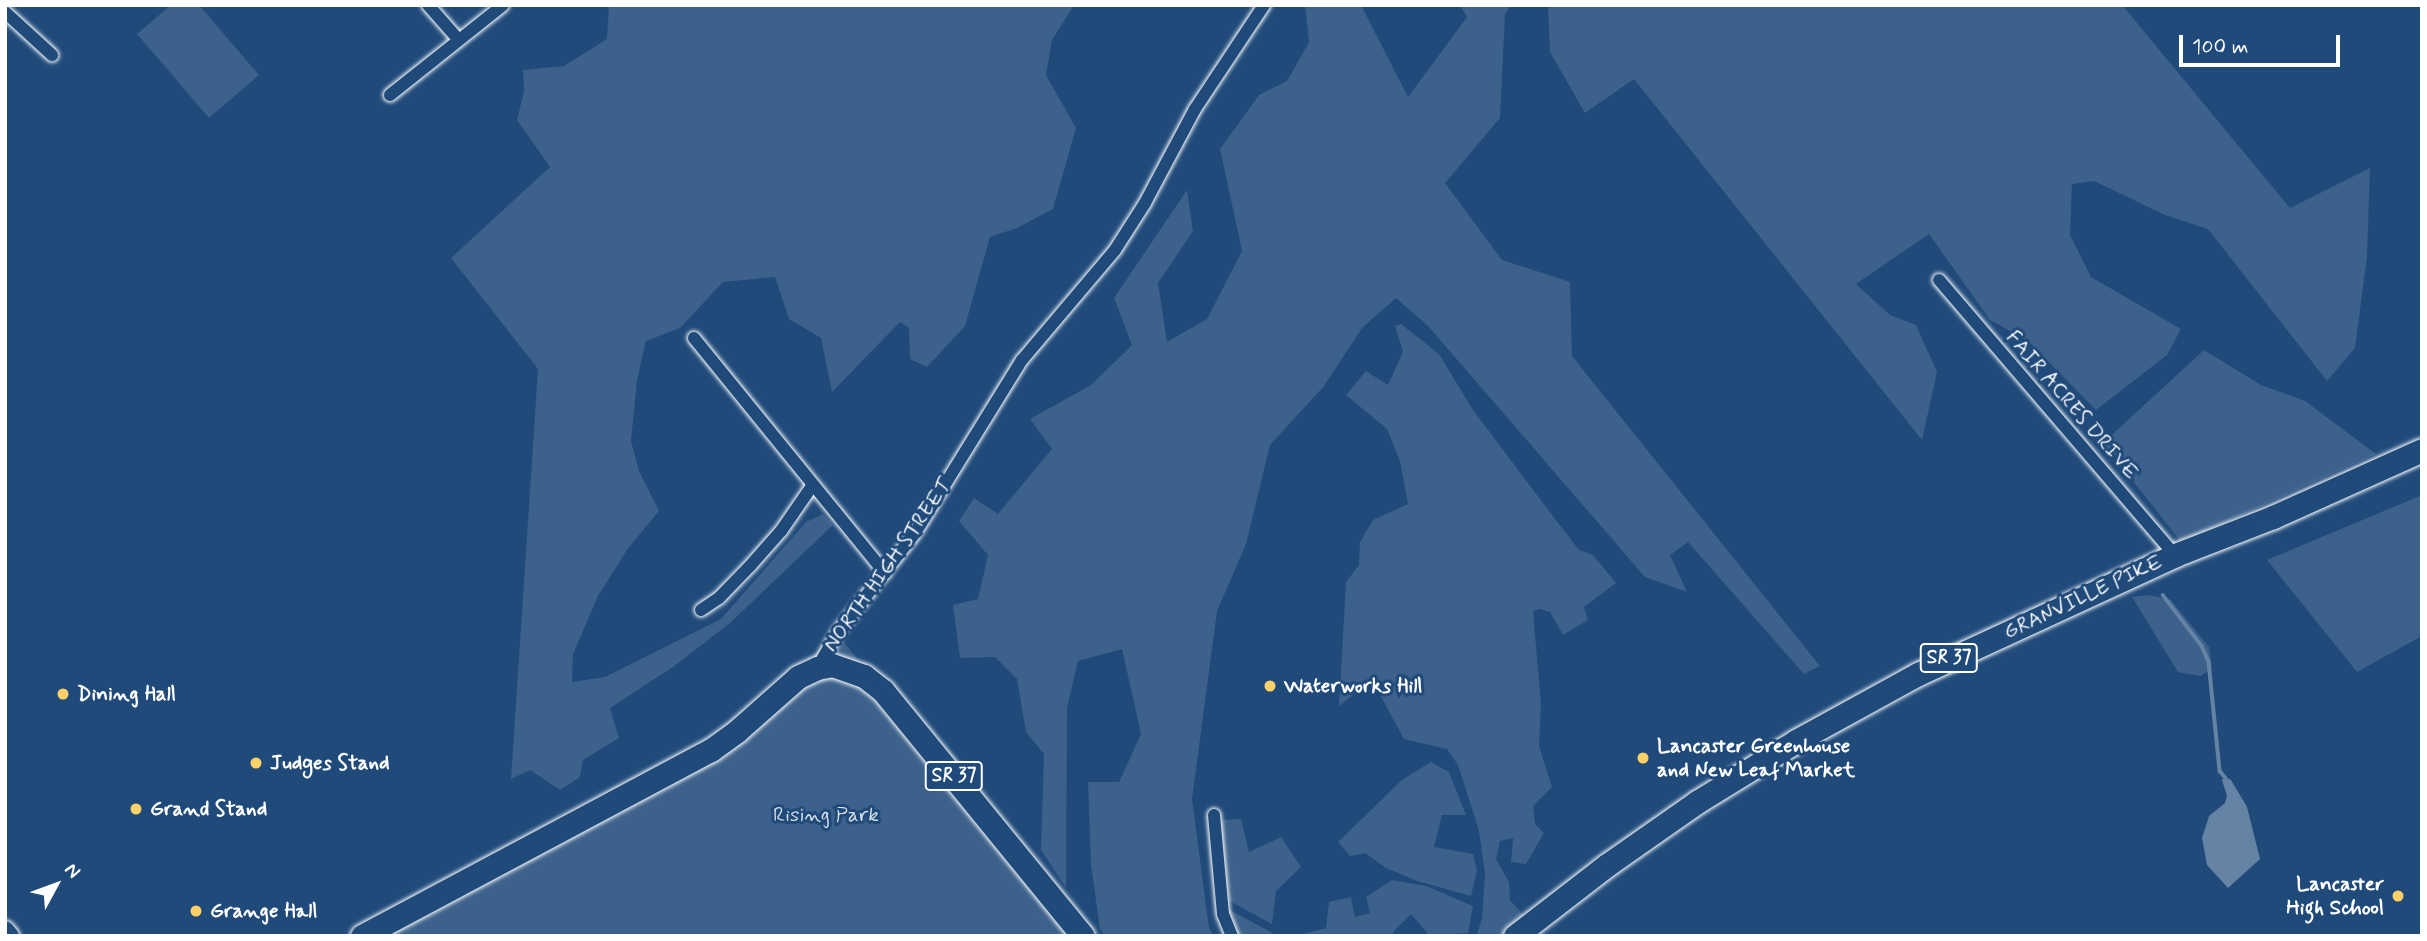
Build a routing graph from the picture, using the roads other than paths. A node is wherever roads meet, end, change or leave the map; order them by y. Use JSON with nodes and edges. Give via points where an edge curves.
{"nodes":[{"id":1,"x":428,"y":5,"type":"edge"},
{"id":2,"x":503,"y":5,"type":"edge"},
{"id":3,"x":1264,"y":5,"type":"edge"},
{"id":4,"x":5,"y":12,"type":"edge"},
{"id":5,"x":458,"y":39,"type":"junction"},
{"id":6,"x":51,"y":55,"type":"dead end"},
{"id":7,"x":390,"y":95,"type":"dead end"},
{"id":8,"x":1939,"y":280,"type":"dead end"},
{"id":9,"x":694,"y":338,"type":"dead end"},
{"id":10,"x":2422,"y":450,"type":"edge"},
{"id":11,"x":811,"y":486,"type":"junction"},
{"id":12,"x":2175,"y":555,"type":"junction"},
{"id":13,"x":885,"y":573,"type":"junction"},
{"id":14,"x":701,"y":610,"type":"dead end"},
{"id":15,"x":817,"y":668,"type":"junction"},
{"id":16,"x":1214,"y":816,"type":"dead end"},
{"id":17,"x":5,"y":930,"type":"edge"},
{"id":18,"x":10,"y":936,"type":"edge"},
{"id":19,"x":362,"y":936,"type":"edge"},
{"id":20,"x":1083,"y":936,"type":"edge"},
{"id":21,"x":1233,"y":936,"type":"edge"},
{"id":22,"x":1515,"y":936,"type":"edge"}],
"edges":[{"from":1,"to":5,"type":"street"},
{"from":2,"to":5,"type":"street"},
{"from":3,"to":13,"type":"street","name":"NORTH HIGH STREET","via":[[1195,109],[1115,250],[1022,360],[915,533]]},
{"from":4,"to":6,"type":"street"},
{"from":5,"to":7,"type":"street"},
{"from":8,"to":12,"type":"street","name":"FAIR ACRES DRIVE"},
{"from":9,"to":11,"type":"street"},
{"from":10,"to":12,"type":"highway","name":"GRANVILLE PIKE","number":"SR 37"},
{"from":11,"to":13,"type":"street"},
{"from":11,"to":14,"type":"street","via":[[750,566]]},
{"from":12,"to":22,"type":"highway","name":"GRANVILLE PIKE","number":"SR 37","via":[[1917,674],[1796,741],[1631,848]]},
{"from":13,"to":15,"type":"street","name":"NORTH HIGH STREET","via":[[838,632]]},
{"from":15,"to":19,"type":"highway","name":"NORTH HIGH STREET","via":[[798,677],[711,750]]},
{"from":15,"to":20,"type":"highway","number":"SR 37","via":[[850,669],[883,691]]},
{"from":16,"to":21,"type":"street","via":[[1223,914]]},
{"from":17,"to":18,"type":"main road"}]}
